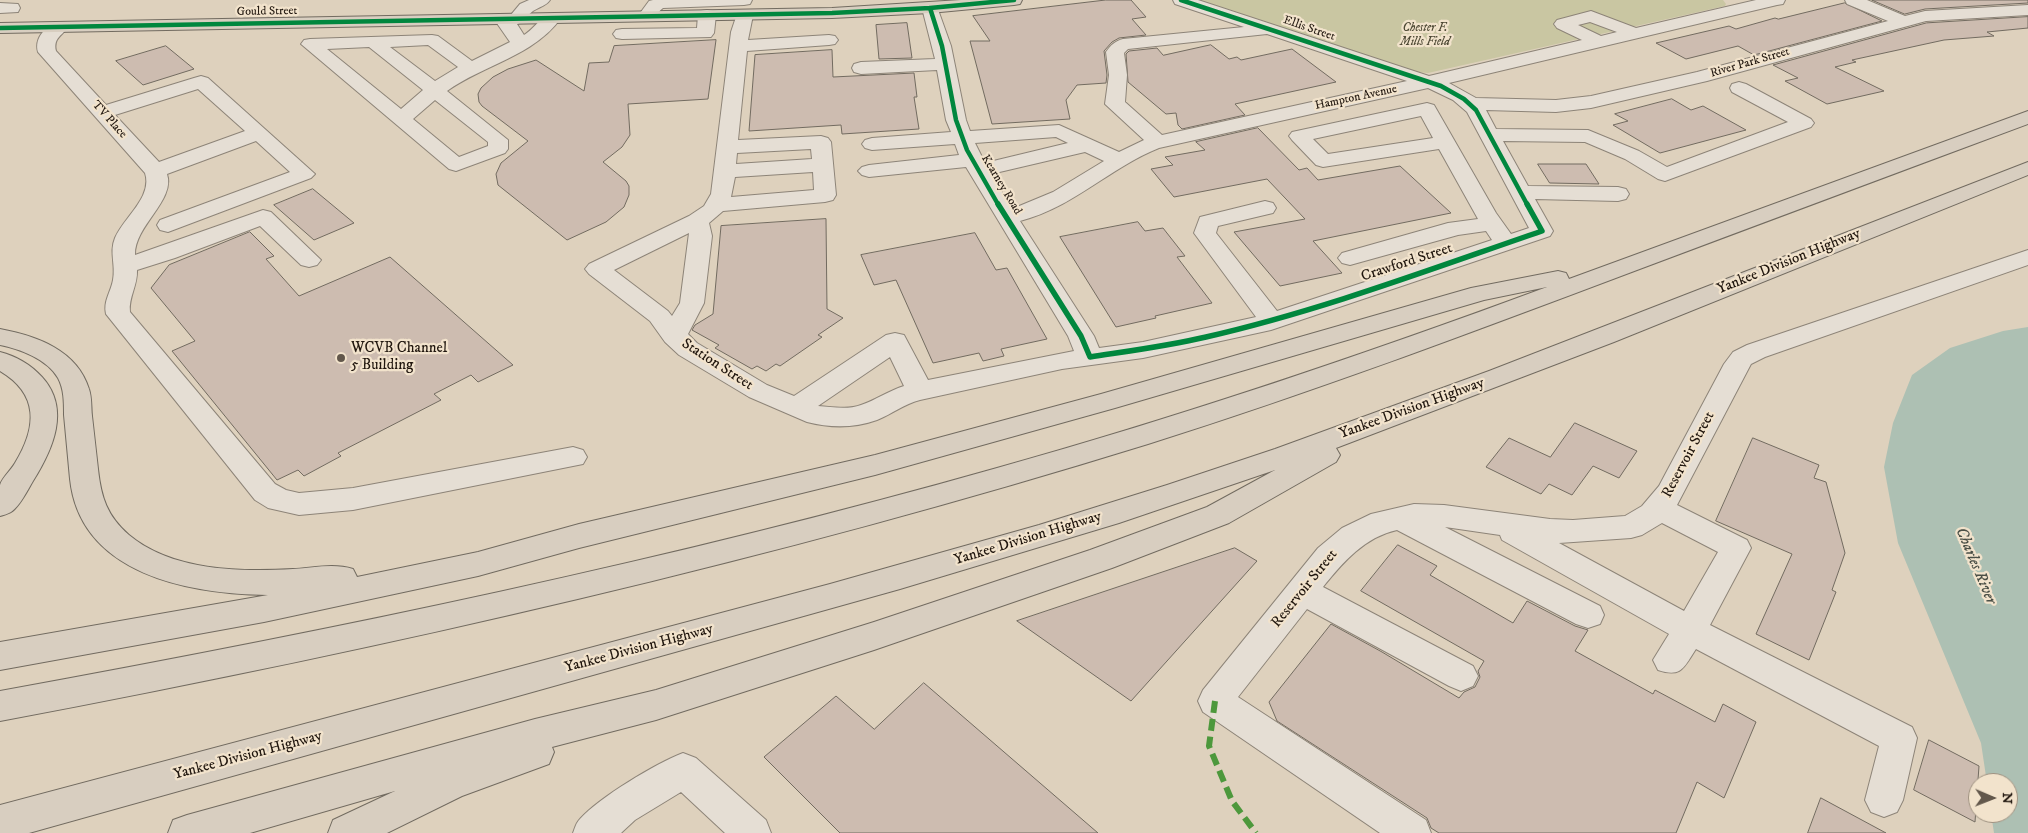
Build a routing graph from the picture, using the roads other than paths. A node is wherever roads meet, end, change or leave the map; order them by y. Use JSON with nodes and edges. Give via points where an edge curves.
{"nodes":[{"id":1,"x":542,"y":0,"type":"edge"},
{"id":2,"x":1014,"y":0,"type":"edge"},
{"id":3,"x":1181,"y":0,"type":"edge"},
{"id":4,"x":1777,"y":0,"type":"edge"},
{"id":5,"x":1853,"y":0,"type":"edge"},
{"id":6,"x":1747,"y":3,"type":"edge"},
{"id":7,"x":744,"y":7,"type":"edge"},
{"id":8,"x":930,"y":8,"type":"junction"},
{"id":9,"x":2028,"y":10,"type":"edge"},
{"id":10,"x":707,"y":15,"type":"junction"},
{"id":11,"x":647,"y":16,"type":"junction"},
{"id":12,"x":552,"y":18,"type":"junction"},
{"id":13,"x":509,"y":19,"type":"junction"},
{"id":14,"x":1905,"y":22,"type":"junction"},
{"id":15,"x":59,"y":27,"type":"junction"},
{"id":16,"x":0,"y":28,"type":"edge"},
{"id":17,"x":1273,"y":29,"type":"junction"},
{"id":18,"x":622,"y":34,"type":"dead end"},
{"id":19,"x":1634,"y":34,"type":"junction"},
{"id":20,"x":829,"y":40,"type":"dead end"},
{"id":21,"x":373,"y":42,"type":"junction"},
{"id":22,"x":1599,"y":42,"type":"junction"},
{"id":23,"x":520,"y":44,"type":"junction"},
{"id":24,"x":738,"y":46,"type":"junction"},
{"id":25,"x":945,"y":64,"type":"junction"},
{"id":26,"x":861,"y":68,"type":"dead end"},
{"id":27,"x":472,"y":69,"type":"junction"},
{"id":28,"x":1428,"y":82,"type":"junction"},
{"id":29,"x":1740,"y":88,"type":"dead end"},
{"id":30,"x":436,"y":90,"type":"junction"},
{"id":31,"x":1471,"y":104,"type":"junction"},
{"id":32,"x":102,"y":113,"type":"junction"},
{"id":33,"x":2028,"y":117,"type":"edge"},
{"id":34,"x":401,"y":119,"type":"junction"},
{"id":35,"x":258,"y":134,"type":"junction"},
{"id":36,"x":1489,"y":135,"type":"junction"},
{"id":37,"x":962,"y":138,"type":"junction"},
{"id":38,"x":1158,"y":142,"type":"junction"},
{"id":39,"x":1445,"y":142,"type":"junction"},
{"id":40,"x":872,"y":144,"type":"dead end"},
{"id":41,"x":1088,"y":145,"type":"junction"},
{"id":42,"x":727,"y":146,"type":"junction"},
{"id":43,"x":1120,"y":161,"type":"junction"},
{"id":44,"x":823,"y":164,"type":"junction"},
{"id":45,"x":975,"y":165,"type":"junction"},
{"id":46,"x":2028,"y":168,"type":"edge"},
{"id":47,"x":155,"y":171,"type":"junction"},
{"id":48,"x":724,"y":171,"type":"junction"},
{"id":49,"x":869,"y":172,"type":"dead end"},
{"id":50,"x":1520,"y":192,"type":"junction"},
{"id":51,"x":1618,"y":194,"type":"dead end"},
{"id":52,"x":717,"y":205,"type":"junction"},
{"id":53,"x":1265,"y":208,"type":"dead end"},
{"id":54,"x":1007,"y":217,"type":"junction"},
{"id":55,"x":697,"y":221,"type":"junction"},
{"id":56,"x":168,"y":225,"type":"dead end"},
{"id":57,"x":1499,"y":234,"type":"junction"},
{"id":58,"x":1350,"y":258,"type":"dead end"},
{"id":59,"x":309,"y":260,"type":"dead end"},
{"id":60,"x":1638,"y":262,"type":"junction"},
{"id":61,"x":2022,"y":262,"type":"edge"},
{"id":62,"x":125,"y":266,"type":"junction"},
{"id":63,"x":1272,"y":321,"type":"junction"},
{"id":64,"x":674,"y":336,"type":"junction"},
{"id":65,"x":0,"y":337,"type":"edge"},
{"id":66,"x":1090,"y":357,"type":"junction"},
{"id":67,"x":0,"y":360,"type":"edge"},
{"id":68,"x":920,"y":391,"type":"junction"},
{"id":69,"x":796,"y":408,"type":"junction"},
{"id":70,"x":1390,"y":418,"type":"junction"},
{"id":71,"x":573,"y":457,"type":"dead end"},
{"id":72,"x":0,"y":505,"type":"edge"},
{"id":73,"x":1658,"y":508,"type":"junction"},
{"id":74,"x":1400,"y":518,"type":"junction"},
{"id":75,"x":1499,"y":524,"type":"junction"},
{"id":76,"x":579,"y":536,"type":"junction"},
{"id":77,"x":1302,"y":591,"type":"junction"},
{"id":78,"x":1588,"y":615,"type":"dead end"},
{"id":79,"x":1690,"y":630,"type":"junction"},
{"id":80,"x":0,"y":656,"type":"edge"},
{"id":81,"x":1670,"y":660,"type":"dead end"},
{"id":82,"x":1461,"y":676,"type":"dead end"},
{"id":83,"x":656,"y":705,"type":"junction"},
{"id":84,"x":0,"y":706,"type":"edge"},
{"id":85,"x":1884,"y":800,"type":"dead end"},
{"id":86,"x":0,"y":823,"type":"edge"},
{"id":87,"x":187,"y":833,"type":"edge"},
{"id":88,"x":347,"y":833,"type":"edge"},
{"id":89,"x":592,"y":833,"type":"edge"},
{"id":90,"x":752,"y":833,"type":"edge"},
{"id":91,"x":1412,"y":833,"type":"edge"}],
"edges":[{"from":1,"to":13,"type":"street"},
{"from":2,"to":8,"type":"main road","name":"Gould Street"},
{"from":3,"to":17,"type":"street","name":"Ellis Street"},
{"from":4,"to":6,"type":"street","name":"Hampton Avenue"},
{"from":5,"to":14,"type":"street"},
{"from":6,"to":19,"type":"street","name":"Hampton Avenue"},
{"from":7,"to":8,"type":"main road","name":"Gould Street"},
{"from":7,"to":10,"type":"main road","name":"Gould Street"},
{"from":7,"to":11,"type":"street","via":[[661,2]]},
{"from":7,"to":24,"type":"street"},
{"from":8,"to":25,"type":"street","name":"Kearney Road"},
{"from":9,"to":14,"type":"street","name":"River Park Street","via":[[1940,14]]},
{"from":10,"to":11,"type":"main road","name":"Gould Street"},
{"from":10,"to":18,"type":"street","via":[[705,33]]},
{"from":11,"to":12,"type":"main road","name":"Gould Street"},
{"from":12,"to":13,"type":"main road","name":"Gould Street"},
{"from":12,"to":23,"type":"street","via":[[538,34]]},
{"from":13,"to":15,"type":"main road","name":"Gould Street"},
{"from":13,"to":23,"type":"street"},
{"from":14,"to":31,"type":"street","name":"River Park Street","via":[[1602,100],[1556,106]]},
{"from":15,"to":16,"type":"main road","name":"Gould Street"},
{"from":15,"to":32,"type":"street","name":"TV Place","via":[[47,40],[47,52]]},
{"from":17,"to":28,"type":"street","name":"Ellis Street"},
{"from":17,"to":38,"type":"street","via":[[1124,44],[1115,52],[1118,75],[1115,104]]},
{"from":19,"to":22,"type":"street","name":"Hampton Avenue"},
{"from":19,"to":22,"type":"street","via":[[1591,16],[1564,24]]},
{"from":20,"to":24,"type":"street"},
{"from":21,"to":27,"type":"street","via":[[432,40]]},
{"from":21,"to":30,"type":"street"},
{"from":21,"to":34,"type":"street","via":[[310,44]]},
{"from":22,"to":28,"type":"street","name":"Hampton Avenue"},
{"from":23,"to":27,"type":"street"},
{"from":24,"to":42,"type":"street"},
{"from":25,"to":26,"type":"street"},
{"from":25,"to":37,"type":"street","name":"Kearney Road"},
{"from":27,"to":30,"type":"street"},
{"from":28,"to":31,"type":"street","name":"Crawford Street","via":[[1448,89]]},
{"from":28,"to":38,"type":"street","name":"Hampton Avenue"},
{"from":29,"to":36,"type":"street","via":[[1804,123],[1665,175],[1632,155],[1588,136]]},
{"from":30,"to":34,"type":"street"},
{"from":30,"to":34,"type":"street","via":[[498,140],[498,149],[456,165]]},
{"from":31,"to":36,"type":"street","name":"Crawford Street"},
{"from":32,"to":35,"type":"street","via":[[201,82]]},
{"from":32,"to":47,"type":"street","name":"TV Place"},
{"from":33,"to":60,"type":"main road"},
{"from":35,"to":47,"type":"street"},
{"from":35,"to":56,"type":"street","via":[[304,174]]},
{"from":36,"to":50,"type":"street","name":"Crawford Street"},
{"from":37,"to":40,"type":"street"},
{"from":37,"to":41,"type":"street","via":[[1059,132]]},
{"from":37,"to":45,"type":"street","name":"Kearney Road"},
{"from":38,"to":43,"type":"street","name":"Hampton Avenue"},
{"from":39,"to":39,"type":"street","via":[[1427,109],[1300,136],[1323,161]]},
{"from":39,"to":57,"type":"street"},
{"from":41,"to":43,"type":"street"},
{"from":41,"to":45,"type":"street"},
{"from":42,"to":44,"type":"street","via":[[821,142]]},
{"from":42,"to":48,"type":"street"},
{"from":43,"to":54,"type":"street","name":"Hampton Avenue","via":[[1050,203]]},
{"from":44,"to":48,"type":"street"},
{"from":44,"to":52,"type":"street","via":[[825,195]]},
{"from":45,"to":49,"type":"street"},
{"from":45,"to":54,"type":"street","name":"Kearney Road"},
{"from":46,"to":70,"type":"main road","name":"Yankee Division Highway"},
{"from":47,"to":62,"type":"street","via":[[158,180],[156,190],[124,245]]},
{"from":48,"to":52,"type":"street","via":[[722,194]]},
{"from":50,"to":51,"type":"street"},
{"from":50,"to":57,"type":"street","name":"Crawford Street","via":[[1542,232]]},
{"from":52,"to":55,"type":"street","name":"Station Street"},
{"from":53,"to":63,"type":"street","via":[[1208,222],[1205,233]]},
{"from":54,"to":66,"type":"street","name":"Kearney Road","via":[[1081,336]]},
{"from":55,"to":64,"type":"street","via":[[701,236],[692,303]]},
{"from":55,"to":64,"type":"street","name":"Station Street","via":[[597,269],[652,310]]},
{"from":57,"to":58,"type":"street","via":[[1456,228]]},
{"from":57,"to":63,"type":"street","name":"Crawford Street"},
{"from":59,"to":62,"type":"street","via":[[263,217]]},
{"from":60,"to":76,"type":"main road","via":[[1480,293],[1000,431]]},
{"from":60,"to":84,"type":"main road","via":[[1215,413],[870,515],[447,617]]},
{"from":61,"to":73,"type":"street","name":"Reservoir Street","via":[[1742,358],[1670,493]]},
{"from":62,"to":71,"type":"street","via":[[125,282],[117,303],[118,314],[265,492],[278,500],[299,504],[353,499]]},
{"from":63,"to":66,"type":"street","name":"Crawford Street","via":[[1143,350]]},
{"from":64,"to":69,"type":"street","name":"Station Street","via":[[688,349],[758,391]]},
{"from":65,"to":76,"type":"main road","via":[[40,349],[69,374],[76,390],[91,507],[119,544],[166,569],[224,579],[326,580]]},
{"from":66,"to":68,"type":"street","name":"Station Street"},
{"from":67,"to":72,"type":"main road","via":[[18,368],[33,381],[44,400],[45,415],[44,431],[35,455]]},
{"from":68,"to":69,"type":"street","name":"Station Street","via":[[898,397],[869,413],[850,417],[817,415]]},
{"from":68,"to":69,"type":"street","via":[[894,341]]},
{"from":70,"to":83,"type":"main road","via":[[1218,515],[965,605]]},
{"from":70,"to":86,"type":"main road","name":"Yankee Division Highway","via":[[1175,493],[993,550]]},
{"from":73,"to":75,"type":"street","name":"Reservoir Street","via":[[1642,522],[1614,530],[1550,531]]},
{"from":73,"to":79,"type":"street","via":[[1736,548]]},
{"from":74,"to":75,"type":"street","name":"Reservoir Street","via":[[1429,515]]},
{"from":74,"to":77,"type":"street","name":"Reservoir Street","via":[[1382,522],[1353,536],[1329,558]]},
{"from":74,"to":78,"type":"street"},
{"from":75,"to":79,"type":"street"},
{"from":76,"to":80,"type":"main road","via":[[478,564],[338,594]]},
{"from":77,"to":82,"type":"street"},
{"from":77,"to":91,"type":"street","name":"Reservoir Street","via":[[1215,701]]},
{"from":79,"to":81,"type":"street"},
{"from":79,"to":85,"type":"street","via":[[1900,738]]},
{"from":83,"to":87,"type":"main road","via":[[534,734]]},
{"from":83,"to":88,"type":"main road","via":[[449,784]]},
{"from":89,"to":90,"type":"street","via":[[622,808],[683,770]]}]}
